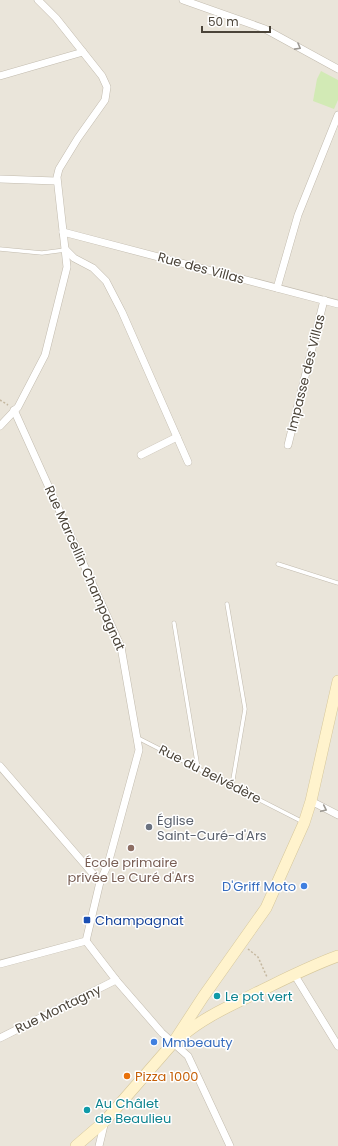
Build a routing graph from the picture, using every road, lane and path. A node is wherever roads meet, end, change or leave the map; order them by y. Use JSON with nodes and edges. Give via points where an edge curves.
{"nodes":[{"id":1,"x":38,"y":0,"type":"edge"},
{"id":2,"x":183,"y":0,"type":"edge"},
{"id":3,"x":199,"y":3,"type":"edge"},
{"id":4,"x":83,"y":52,"type":"junction"},
{"id":5,"x":338,"y":69,"type":"edge"},
{"id":6,"x":0,"y":76,"type":"edge"},
{"id":7,"x":338,"y":115,"type":"edge"},
{"id":8,"x":0,"y":179,"type":"edge"},
{"id":9,"x":56,"y":182,"type":"junction"},
{"id":10,"x":63,"y":232,"type":"junction"},
{"id":11,"x":0,"y":249,"type":"edge"},
{"id":12,"x":66,"y":250,"type":"junction"},
{"id":13,"x":277,"y":288,"type":"junction"},
{"id":14,"x":324,"y":300,"type":"junction"},
{"id":15,"x":338,"y":304,"type":"edge"},
{"id":16,"x":14,"y":410,"type":"junction"},
{"id":17,"x":0,"y":426,"type":"edge"},
{"id":18,"x":177,"y":437,"type":"junction"},
{"id":19,"x":288,"y":445,"type":"dead end"},
{"id":20,"x":140,"y":455,"type":"dead end"},
{"id":21,"x":188,"y":462,"type":"dead end"},
{"id":22,"x":278,"y":564,"type":"dead end"},
{"id":23,"x":338,"y":583,"type":"edge"},
{"id":24,"x":227,"y":604,"type":"dead end"},
{"id":25,"x":174,"y":623,"type":"dead end"},
{"id":26,"x":338,"y":681,"type":"edge"},
{"id":27,"x":336,"y":699,"type":"edge"},
{"id":28,"x":137,"y":737,"type":"junction"},
{"id":29,"x":0,"y":766,"type":"edge"},
{"id":30,"x":198,"y":768,"type":"junction"},
{"id":31,"x":232,"y":785,"type":"junction"},
{"id":32,"x":311,"y":801,"type":"junction"},
{"id":33,"x":338,"y":815,"type":"edge"},
{"id":34,"x":304,"y":822,"type":"junction"},
{"id":35,"x":100,"y":882,"type":"junction"},
{"id":36,"x":86,"y":941,"type":"junction"},
{"id":37,"x":240,"y":944,"type":"junction"},
{"id":38,"x":338,"y":956,"type":"edge"},
{"id":39,"x":0,"y":964,"type":"edge"},
{"id":40,"x":294,"y":974,"type":"junction"},
{"id":41,"x":116,"y":980,"type":"junction"},
{"id":42,"x":272,"y":985,"type":"junction"},
{"id":43,"x":0,"y":1038,"type":"edge"},
{"id":44,"x":174,"y":1043,"type":"junction"},
{"id":45,"x":338,"y":1046,"type":"edge"},
{"id":46,"x":105,"y":1121,"type":"junction"},
{"id":47,"x":76,"y":1146,"type":"edge"},
{"id":48,"x":99,"y":1146,"type":"edge"},
{"id":49,"x":230,"y":1146,"type":"edge"}],
"edges":[{"from":1,"to":4,"type":"street"},
{"from":2,"to":3,"type":"street"},
{"from":3,"to":5,"type":"street","one_way":true,"via":[[265,29]]},
{"from":4,"to":6,"type":"street"},
{"from":4,"to":9,"type":"street","via":[[104,81],[107,94],[59,169]]},
{"from":7,"to":13,"type":"street","via":[[298,215]]},
{"from":8,"to":9,"type":"street"},
{"from":9,"to":10,"type":"street"},
{"from":10,"to":12,"type":"street"},
{"from":10,"to":13,"type":"street","name":"Rue des Villas"},
{"from":11,"to":12,"type":"lane","via":[[42,253]]},
{"from":12,"to":16,"type":"street","via":[[67,267],[45,355],[33,381]]},
{"from":12,"to":18,"type":"street","via":[[74,258],[93,268],[106,281]]},
{"from":13,"to":14,"type":"street","name":"Rue des Villas"},
{"from":14,"to":15,"type":"street","name":"Rue des Villas"},
{"from":14,"to":19,"type":"street","name":"Impasse des Villas"},
{"from":16,"to":17,"type":"street"},
{"from":16,"to":28,"type":"street","name":"Rue Marcellin Champagnat","via":[[121,647]]},
{"from":18,"to":20,"type":"street"},
{"from":18,"to":21,"type":"street"},
{"from":22,"to":23,"type":"lane"},
{"from":24,"to":31,"type":"lane","via":[[245,709]]},
{"from":25,"to":30,"type":"lane"},
{"from":26,"to":27,"type":"street"},
{"from":27,"to":32,"type":"street"},
{"from":28,"to":30,"type":"lane","name":"Rue du Belvédère"},
{"from":28,"to":35,"type":"street","name":"Rue Marcellin Champagnat","via":[[139,750],[108,864]]},
{"from":29,"to":35,"type":"street"},
{"from":30,"to":31,"type":"lane","name":"Rue du Belvédère"},
{"from":31,"to":34,"type":"lane","name":"Rue du Belvédère"},
{"from":32,"to":33,"type":"street","one_way":true},
{"from":32,"to":34,"type":"street"},
{"from":34,"to":37,"type":"street","via":[[266,908]]},
{"from":35,"to":36,"type":"street","name":"Rue Marcellin Champagnat"},
{"from":36,"to":39,"type":"street"},
{"from":36,"to":41,"type":"street"},
{"from":37,"to":42,"type":"path","via":[[258,957]]},
{"from":37,"to":44,"type":"street"},
{"from":38,"to":40,"type":"street"},
{"from":40,"to":42,"type":"street"},
{"from":40,"to":45,"type":"street"},
{"from":41,"to":43,"type":"street","name":"Rue Montagny"},
{"from":41,"to":44,"type":"street"},
{"from":42,"to":44,"type":"street","via":[[197,1023]]},
{"from":44,"to":46,"type":"street"},
{"from":44,"to":49,"type":"street","via":[[188,1056]]},
{"from":46,"to":47,"type":"street"},
{"from":46,"to":48,"type":"street"}]}
